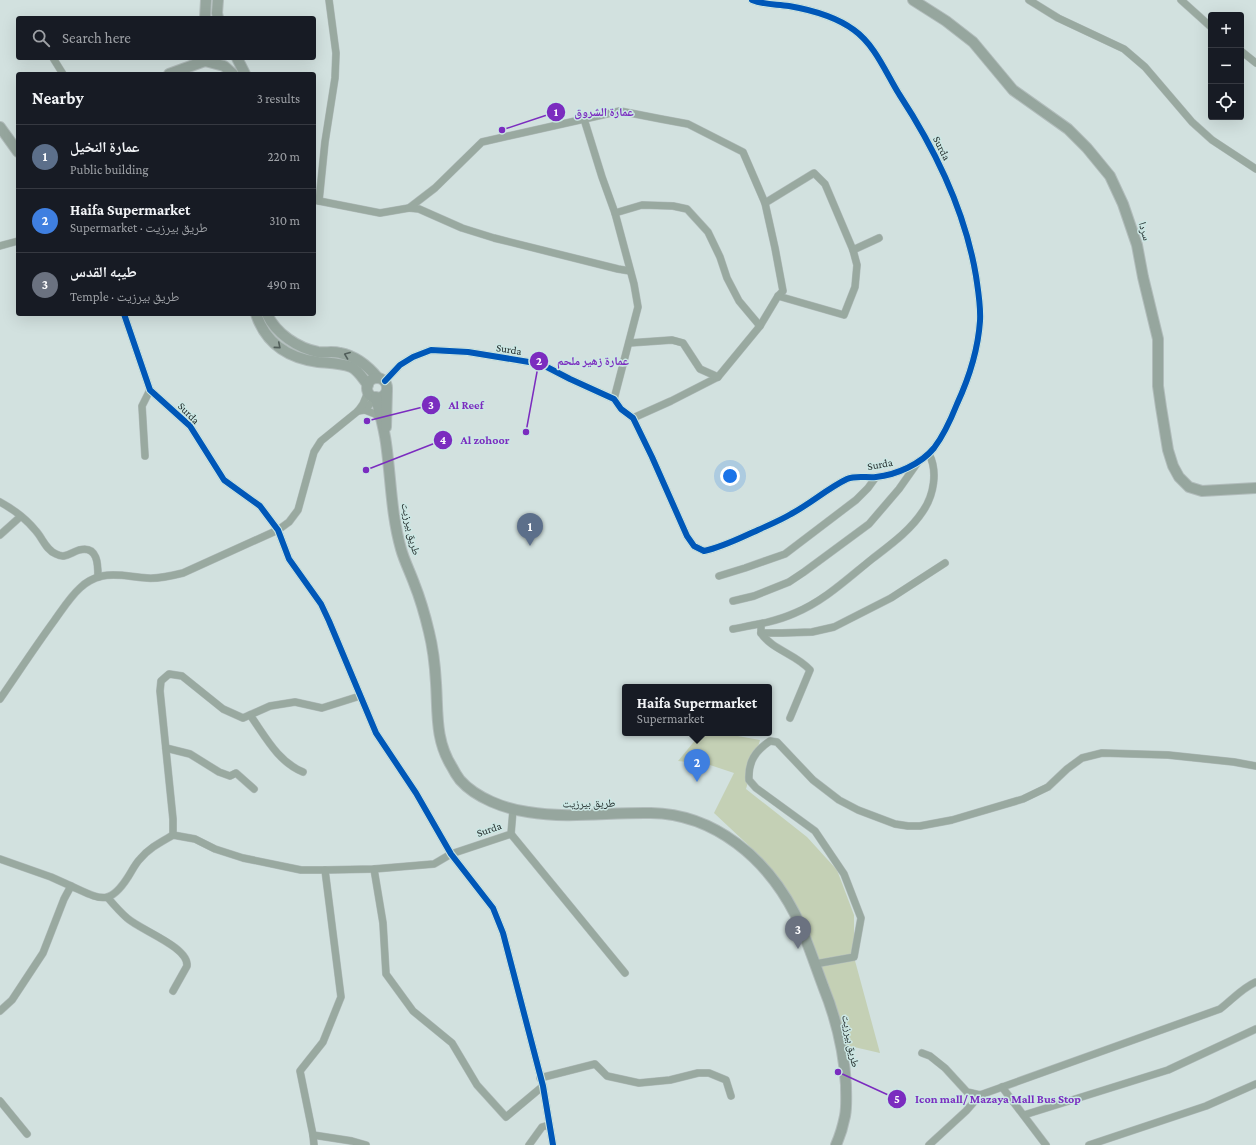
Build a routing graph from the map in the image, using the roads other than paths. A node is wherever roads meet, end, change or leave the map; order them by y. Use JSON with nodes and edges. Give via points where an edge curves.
{"nodes":[{"id":1,"x":206,"y":0,"type":"edge"},
{"id":2,"x":218,"y":0,"type":"edge"},
{"id":3,"x":329,"y":0,"type":"edge"},
{"id":4,"x":752,"y":0,"type":"edge"},
{"id":5,"x":913,"y":0,"type":"edge"},
{"id":6,"x":1029,"y":0,"type":"edge"},
{"id":7,"x":1181,"y":0,"type":"edge"},
{"id":8,"x":205,"y":16,"type":"edge"},
{"id":9,"x":218,"y":16,"type":"edge"},
{"id":10,"x":1208,"y":24,"type":"edge"},
{"id":11,"x":1244,"y":53,"type":"edge"},
{"id":12,"x":54,"y":60,"type":"edge"},
{"id":13,"x":204,"y":60,"type":"edge"},
{"id":14,"x":210,"y":60,"type":"edge"},
{"id":15,"x":225,"y":60,"type":"edge"},
{"id":16,"x":238,"y":60,"type":"edge"},
{"id":17,"x":1256,"y":63,"type":"edge"},
{"id":18,"x":62,"y":72,"type":"edge"},
{"id":19,"x":174,"y":72,"type":"edge"},
{"id":20,"x":231,"y":72,"type":"edge"},
{"id":21,"x":232,"y":72,"type":"edge"},
{"id":22,"x":244,"y":72,"type":"edge"},
{"id":23,"x":584,"y":119,"type":"junction"},
{"id":24,"x":0,"y":127,"type":"edge"},
{"id":25,"x":16,"y":149,"type":"edge"},
{"id":26,"x":1256,"y":169,"type":"edge"},
{"id":27,"x":317,"y":201,"type":"edge"},
{"id":28,"x":765,"y":203,"type":"junction"},
{"id":29,"x":409,"y":208,"type":"junction"},
{"id":30,"x":616,"y":213,"type":"junction"},
{"id":31,"x":879,"y":238,"type":"dead end"},
{"id":32,"x":16,"y":242,"type":"edge"},
{"id":33,"x":0,"y":246,"type":"edge"},
{"id":34,"x":852,"y":250,"type":"junction"},
{"id":35,"x":630,"y":271,"type":"junction"},
{"id":36,"x":778,"y":296,"type":"junction"},
{"id":37,"x":125,"y":316,"type":"edge"},
{"id":38,"x":256,"y":316,"type":"edge"},
{"id":39,"x":268,"y":316,"type":"edge"},
{"id":40,"x":760,"y":326,"type":"junction"},
{"id":41,"x":629,"y":343,"type":"junction"},
{"id":42,"x":718,"y":377,"type":"junction"},
{"id":43,"x":383,"y":383,"type":"junction"},
{"id":44,"x":150,"y":390,"type":"junction"},
{"id":45,"x":371,"y":391,"type":"junction"},
{"id":46,"x":614,"y":399,"type":"junction"},
{"id":47,"x":362,"y":411,"type":"junction"},
{"id":48,"x":633,"y":418,"type":"junction"},
{"id":49,"x":381,"y":419,"type":"junction"},
{"id":50,"x":386,"y":441,"type":"junction"},
{"id":51,"x":929,"y":454,"type":"junction"},
{"id":52,"x":145,"y":456,"type":"dead end"},
{"id":53,"x":919,"y":460,"type":"junction"},
{"id":54,"x":876,"y":477,"type":"junction"},
{"id":55,"x":1256,"y":488,"type":"edge"},
{"id":56,"x":0,"y":502,"type":"edge"},
{"id":57,"x":20,"y":516,"type":"junction"},
{"id":58,"x":278,"y":530,"type":"junction"},
{"id":59,"x":0,"y":535,"type":"edge"},
{"id":60,"x":945,"y":563,"type":"dead end"},
{"id":61,"x":719,"y":576,"type":"dead end"},
{"id":62,"x":98,"y":577,"type":"junction"},
{"id":63,"x":733,"y":601,"type":"dead end"},
{"id":64,"x":761,"y":624,"type":"junction"},
{"id":65,"x":733,"y":629,"type":"dead end"},
{"id":66,"x":760,"y":633,"type":"junction"},
{"id":67,"x":360,"y":696,"type":"junction"},
{"id":68,"x":0,"y":699,"type":"edge"},
{"id":69,"x":250,"y":715,"type":"junction"},
{"id":70,"x":790,"y":718,"type":"dead end"},
{"id":71,"x":166,"y":748,"type":"junction"},
{"id":72,"x":1256,"y":766,"type":"edge"},
{"id":73,"x":303,"y":772,"type":"dead end"},
{"id":74,"x":254,"y":789,"type":"dead end"},
{"id":75,"x":513,"y":810,"type":"junction"},
{"id":76,"x":511,"y":834,"type":"junction"},
{"id":77,"x":173,"y":835,"type":"junction"},
{"id":78,"x":451,"y":854,"type":"junction"},
{"id":79,"x":0,"y":859,"type":"edge"},
{"id":80,"x":374,"y":868,"type":"junction"},
{"id":81,"x":325,"y":870,"type":"junction"},
{"id":82,"x":71,"y":886,"type":"junction"},
{"id":83,"x":108,"y":898,"type":"junction"},
{"id":84,"x":815,"y":964,"type":"junction"},
{"id":85,"x":625,"y":973,"type":"dead end"},
{"id":86,"x":1256,"y":982,"type":"edge"},
{"id":87,"x":173,"y":991,"type":"dead end"},
{"id":88,"x":0,"y":1011,"type":"edge"},
{"id":89,"x":1256,"y":1029,"type":"edge"},
{"id":90,"x":922,"y":1053,"type":"dead end"},
{"id":91,"x":540,"y":1078,"type":"junction"},
{"id":92,"x":1256,"y":1084,"type":"edge"},
{"id":93,"x":543,"y":1086,"type":"junction"},
{"id":94,"x":1002,"y":1087,"type":"junction"},
{"id":95,"x":980,"y":1095,"type":"junction"},
{"id":96,"x":731,"y":1096,"type":"dead end"},
{"id":97,"x":0,"y":1101,"type":"edge"},
{"id":98,"x":1024,"y":1115,"type":"junction"},
{"id":99,"x":549,"y":1125,"type":"junction"},
{"id":100,"x":28,"y":1134,"type":"dead end"},
{"id":101,"x":313,"y":1135,"type":"junction"},
{"id":102,"x":314,"y":1145,"type":"edge"},
{"id":103,"x":366,"y":1145,"type":"edge"},
{"id":104,"x":529,"y":1145,"type":"edge"},
{"id":105,"x":553,"y":1145,"type":"edge"},
{"id":106,"x":836,"y":1145,"type":"edge"},
{"id":107,"x":929,"y":1145,"type":"edge"},
{"id":108,"x":1046,"y":1145,"type":"edge"},
{"id":109,"x":1089,"y":1145,"type":"edge"}],
"edges":[{"from":1,"to":8,"type":"main road"},
{"from":2,"to":9,"type":"main road"},
{"from":3,"to":27,"type":"street","via":[[336,53],[335,78]]},
{"from":4,"to":51,"type":"street","name":"Surda","via":[[761,4],[818,12],[840,22],[860,36],[878,58],[918,123],[941,167],[959,213],[973,258],[980,320],[966,384],[948,426]]},
{"from":5,"to":55,"type":"main road","name":"سردا","via":[[946,20],[972,42],[1013,90],[1068,129],[1110,176],[1137,245],[1158,339],[1158,386],[1173,466],[1189,487],[1202,491]]},
{"from":6,"to":26,"type":"street","via":[[1058,18],[1124,49],[1145,67],[1192,122],[1212,140]]},
{"from":7,"to":10,"type":"street"},
{"from":11,"to":17,"type":"street"},
{"from":12,"to":18,"type":"street"},
{"from":13,"to":19,"type":"main road"},
{"from":14,"to":20,"type":"main road"},
{"from":15,"to":21,"type":"main road"},
{"from":16,"to":22,"type":"main road"},
{"from":23,"to":28,"type":"street","via":[[620,111],[688,124],[743,152]]},
{"from":23,"to":29,"type":"street","via":[[482,142],[436,188]]},
{"from":23,"to":30,"type":"street"},
{"from":24,"to":25,"type":"main road"},
{"from":27,"to":29,"type":"street","via":[[380,213]]},
{"from":28,"to":34,"type":"street","via":[[814,173],[825,184]]},
{"from":28,"to":36,"type":"street","via":[[783,291]]},
{"from":29,"to":35,"type":"street","via":[[419,209],[462,228],[494,238]]},
{"from":30,"to":35,"type":"street"},
{"from":30,"to":40,"type":"street","via":[[642,205],[687,209],[708,232],[739,301]]},
{"from":31,"to":34,"type":"street"},
{"from":32,"to":33,"type":"street"},
{"from":34,"to":36,"type":"street","via":[[857,265],[855,287],[844,315]]},
{"from":35,"to":41,"type":"street","via":[[638,308]]},
{"from":36,"to":40,"type":"street"},
{"from":37,"to":44,"type":"street","name":"Surda"},
{"from":38,"to":45,"type":"main road","one_way":true,"via":[[270,339],[287,353],[297,358],[351,367],[358,371]]},
{"from":43,"to":39,"type":"main road","one_way":true,"via":[[363,362],[340,353],[319,352],[300,346],[281,333]]},
{"from":40,"to":42,"type":"street"},
{"from":41,"to":42,"type":"street","via":[[672,340],[683,343],[700,369]]},
{"from":41,"to":46,"type":"street"},
{"from":42,"to":48,"type":"street"},
{"from":43,"to":45,"type":"main road","via":[[375,378],[370,381]]},
{"from":43,"to":45,"type":"main road","via":[[383,396]]},
{"from":43,"to":46,"type":"street","name":"Surda","via":[[400,365],[431,350],[468,352],[541,364]]},
{"from":43,"to":50,"type":"main road"},
{"from":44,"to":52,"type":"street","via":[[142,406]]},
{"from":44,"to":58,"type":"street","name":"Surda","via":[[190,426],[224,480],[260,506]]},
{"from":45,"to":47,"type":"street"},
{"from":45,"to":49,"type":"main road"},
{"from":46,"to":48,"type":"street","name":"Surda","via":[[621,409]]},
{"from":47,"to":49,"type":"street","via":[[375,414]]},
{"from":47,"to":58,"type":"street","via":[[317,446],[298,510],[289,522]]},
{"from":48,"to":54,"type":"street","name":"Surda","via":[[687,536],[694,546],[704,551],[720,547],[790,515],[848,478]]},
{"from":49,"to":50,"type":"main road"},
{"from":50,"to":75,"type":"main road","name":"طريق بيرزيت","via":[[401,549],[429,632],[436,678],[438,733],[445,756],[459,779],[470,789]]},
{"from":51,"to":53,"type":"street","name":"Surda"},
{"from":51,"to":64,"type":"street","via":[[934,463],[934,483],[930,496],[923,511],[903,534],[826,596],[794,614]]},
{"from":53,"to":54,"type":"street","name":"Surda","via":[[891,474]]},
{"from":53,"to":63,"type":"street","via":[[899,489],[869,524],[789,582],[754,596]]},
{"from":54,"to":61,"type":"street","via":[[856,500],[785,554]]},
{"from":56,"to":57,"type":"street"},
{"from":57,"to":59,"type":"street"},
{"from":57,"to":62,"type":"street","via":[[38,532],[54,554],[65,556],[81,550],[94,554],[98,565]]},
{"from":58,"to":62,"type":"street","via":[[183,573],[168,577],[148,578],[117,574]]},
{"from":58,"to":67,"type":"street","name":"Surda","via":[[289,559],[324,610]]},
{"from":60,"to":66,"type":"street","via":[[891,598],[834,627],[812,632]]},
{"from":62,"to":68,"type":"street","via":[[80,588],[66,604]]},
{"from":64,"to":65,"type":"street"},
{"from":64,"to":66,"type":"street"},
{"from":66,"to":70,"type":"street","via":[[767,641],[804,663],[810,670]]},
{"from":67,"to":69,"type":"street","via":[[322,708],[295,702],[270,706]]},
{"from":67,"to":78,"type":"street","name":"Surda","via":[[376,733],[416,793]]},
{"from":69,"to":71,"type":"street","via":[[243,718],[223,709],[182,676],[168,674],[161,681],[160,691]]},
{"from":69,"to":73,"type":"street","via":[[279,756]]},
{"from":71,"to":74,"type":"street","via":[[190,754],[230,776],[236,773]]},
{"from":71,"to":77,"type":"street"},
{"from":72,"to":84,"type":"street","via":[[1168,755],[1102,753],[1082,758],[1048,787],[1023,799],[952,820],[908,826],[895,824],[839,800],[814,780],[777,742],[770,741],[761,747],[748,769],[749,780],[756,788],[815,831],[844,874],[862,918],[854,957]]},
{"from":75,"to":76,"type":"street","name":"Surda"},
{"from":75,"to":84,"type":"main road","name":"طريق بيرزيت","via":[[566,816],[668,814],[703,824],[722,833],[760,864],[780,890],[794,914]]},
{"from":76,"to":78,"type":"street","name":"Surda"},
{"from":76,"to":85,"type":"street"},
{"from":77,"to":81,"type":"street","name":"Surda","via":[[195,839],[243,858],[301,870]]},
{"from":77,"to":83,"type":"street","via":[[149,850],[139,860],[117,893]]},
{"from":78,"to":80,"type":"street","name":"Surda","via":[[434,864]]},
{"from":78,"to":91,"type":"street","name":"Surda","via":[[493,908],[503,932]]},
{"from":79,"to":82,"type":"street"},
{"from":80,"to":81,"type":"street","name":"Surda"},
{"from":80,"to":93,"type":"street","via":[[383,923],[386,974],[413,1011],[452,1043],[477,1085],[506,1117]]},
{"from":81,"to":101,"type":"street","via":[[341,997],[323,1042],[300,1071]]},
{"from":82,"to":83,"type":"street","via":[[88,894]]},
{"from":82,"to":88,"type":"street","via":[[43,953],[12,1000]]},
{"from":83,"to":87,"type":"street","via":[[127,919],[171,944],[184,956],[188,966]]},
{"from":84,"to":106,"type":"main road","name":"طريق بيرزيت","via":[[833,1011],[845,1076],[846,1114]]},
{"from":86,"to":94,"type":"street","via":[[1246,986],[1220,1009]]},
{"from":89,"to":98,"type":"street","via":[[1168,1070]]},
{"from":90,"to":95,"type":"street","via":[[945,1068],[967,1092]]},
{"from":91,"to":93,"type":"street","name":"Surda"},
{"from":91,"to":96,"type":"street","via":[[595,1064],[607,1076],[639,1083],[708,1072],[726,1080]]},
{"from":92,"to":109,"type":"street","via":[[1206,1106]]},
{"from":93,"to":99,"type":"street","name":"Surda"},
{"from":94,"to":95,"type":"street"},
{"from":94,"to":98,"type":"street"},
{"from":95,"to":107,"type":"street"},
{"from":97,"to":100,"type":"street"},
{"from":98,"to":108,"type":"street"},
{"from":99,"to":104,"type":"street","via":[[542,1127]]},
{"from":99,"to":105,"type":"street","name":"Surda"},
{"from":101,"to":102,"type":"street"},
{"from":101,"to":103,"type":"street"}]}
